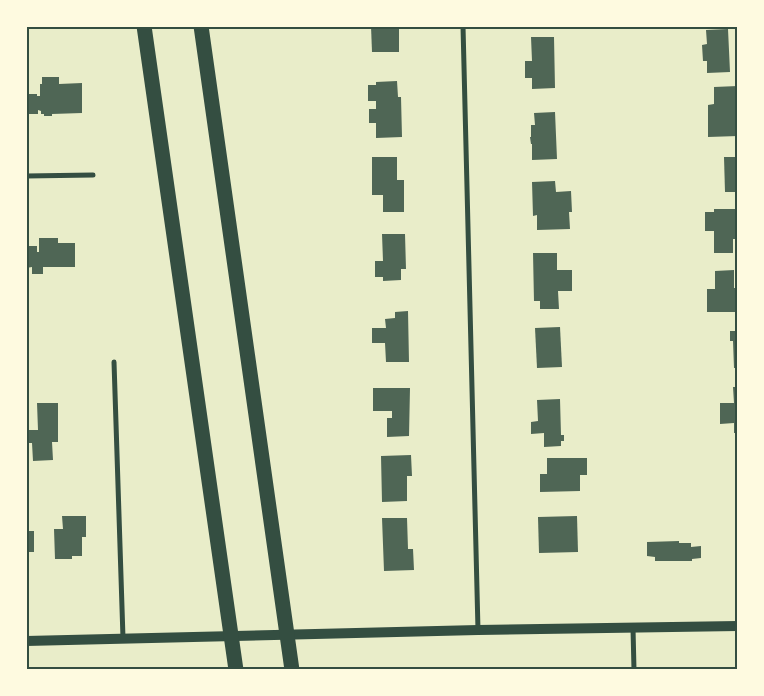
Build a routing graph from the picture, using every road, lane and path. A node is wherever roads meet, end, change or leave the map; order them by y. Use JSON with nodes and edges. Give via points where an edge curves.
{"nodes":[{"id":1,"x":144,"y":26,"type":"edge"},
{"id":2,"x":201,"y":26,"type":"edge"},
{"id":3,"x":463,"y":26,"type":"edge"},
{"id":4,"x":93,"y":175,"type":"dead end"},
{"id":5,"x":26,"y":176,"type":"edge"},
{"id":6,"x":114,"y":362,"type":"dead end"},
{"id":7,"x":738,"y":626,"type":"edge"},
{"id":8,"x":633,"y":628,"type":"junction"},
{"id":9,"x":478,"y":630,"type":"junction"},
{"id":10,"x":123,"y":638,"type":"junction"},
{"id":11,"x":26,"y":641,"type":"edge"},
{"id":12,"x":236,"y":670,"type":"edge"},
{"id":13,"x":292,"y":670,"type":"edge"},
{"id":14,"x":634,"y":670,"type":"edge"}],
"edges":[{"from":1,"to":12,"type":"highway"},
{"from":2,"to":13,"type":"highway"},
{"from":3,"to":9,"type":"street"},
{"from":4,"to":5,"type":"street"},
{"from":6,"to":10,"type":"street"},
{"from":7,"to":8,"type":"main road"},
{"from":8,"to":9,"type":"main road"},
{"from":8,"to":14,"type":"street"},
{"from":9,"to":10,"type":"main road"},
{"from":10,"to":11,"type":"main road"}]}
